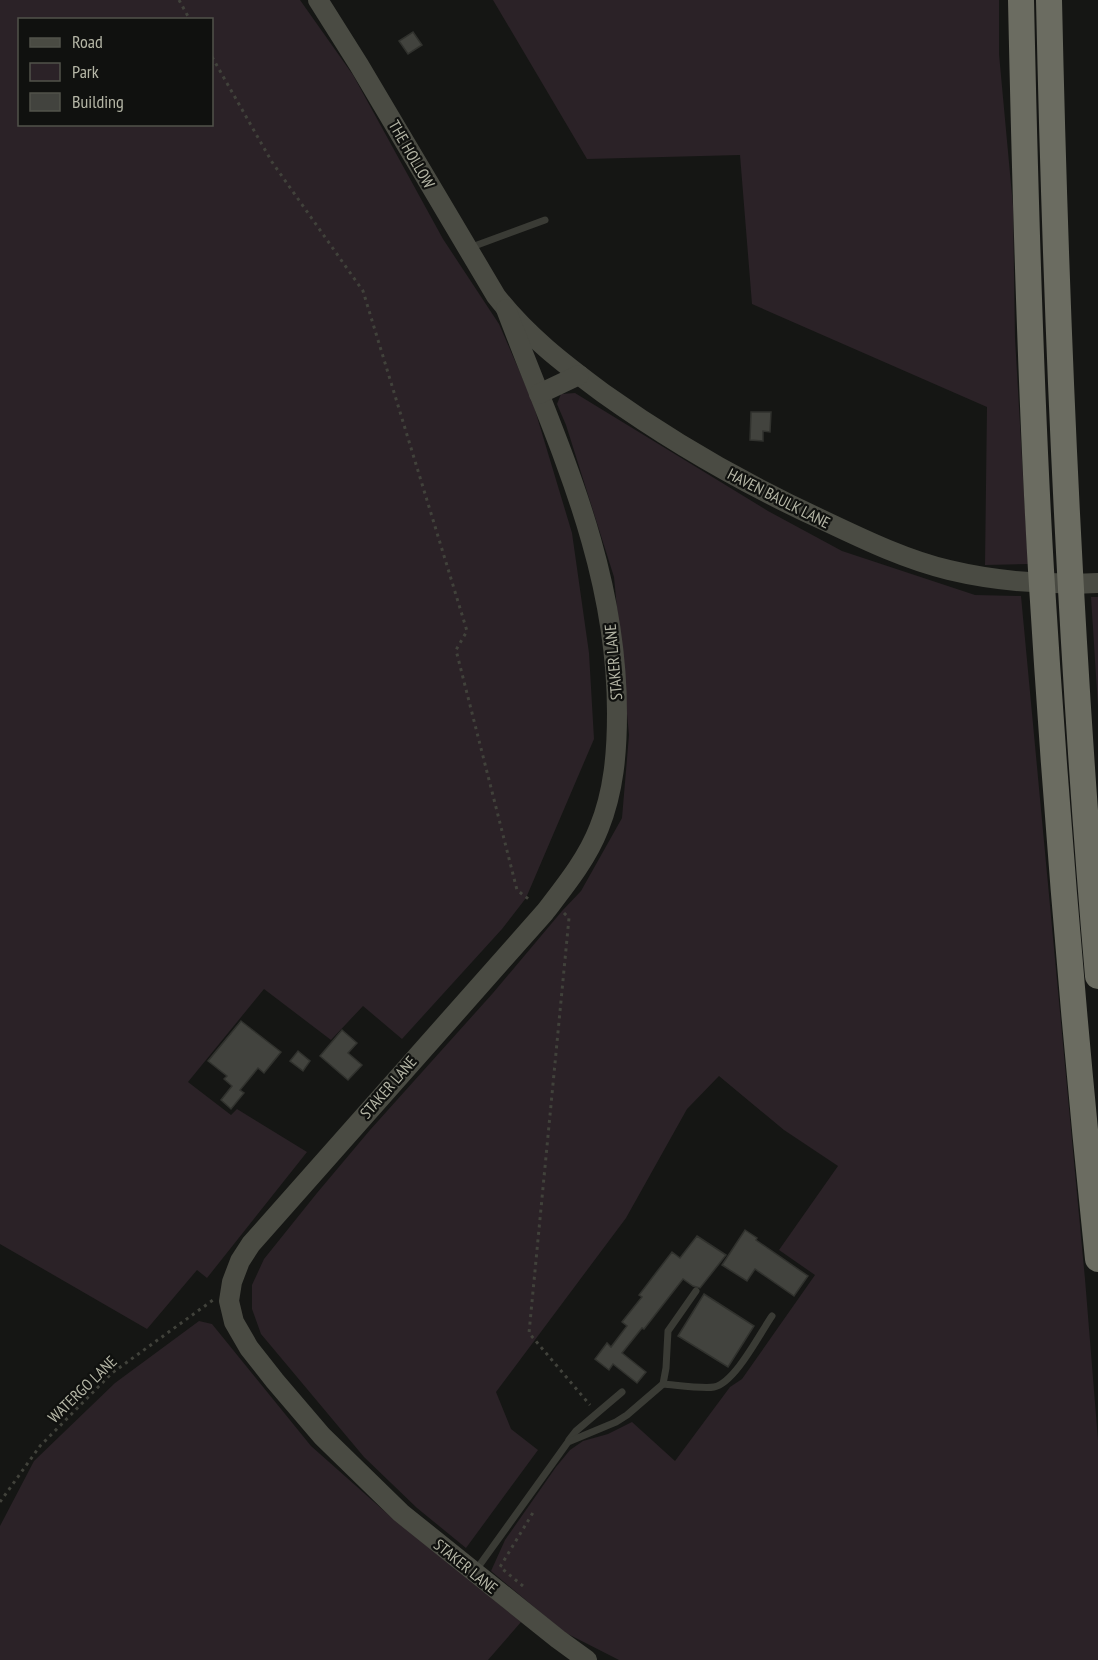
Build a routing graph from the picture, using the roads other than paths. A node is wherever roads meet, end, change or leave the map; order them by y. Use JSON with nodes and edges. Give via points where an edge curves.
{"nodes":[{"id":1,"x":318,"y":0,"type":"edge"},
{"id":2,"x":1022,"y":0,"type":"edge"},
{"id":3,"x":1049,"y":0,"type":"edge"},
{"id":4,"x":545,"y":220,"type":"dead end"},
{"id":5,"x":467,"y":249,"type":"junction"},
{"id":6,"x":506,"y":309,"type":"junction"},
{"id":7,"x":579,"y":375,"type":"junction"},
{"id":8,"x":539,"y":394,"type":"junction"},
{"id":9,"x":1098,"y":583,"type":"edge"},
{"id":10,"x":1098,"y":976,"type":"edge"},
{"id":11,"x":1098,"y":1259,"type":"edge"},
{"id":12,"x":696,"y":1291,"type":"dead end"},
{"id":13,"x":772,"y":1316,"type":"dead end"},
{"id":14,"x":663,"y":1384,"type":"junction"},
{"id":15,"x":622,"y":1392,"type":"dead end"},
{"id":16,"x":568,"y":1442,"type":"junction"},
{"id":17,"x":475,"y":1573,"type":"junction"},
{"id":18,"x":587,"y":1660,"type":"edge"}],
"edges":[{"from":1,"to":5,"type":"street","name":"THE HOLLOW"},
{"from":2,"to":11,"type":"highway","via":[[1043,603],[1069,964]]},
{"from":3,"to":10,"type":"highway","via":[[1069,568]]},
{"from":4,"to":5,"type":"lane"},
{"from":5,"to":6,"type":"street","name":"THE HOLLOW"},
{"from":6,"to":7,"type":"street","name":"HAVEN BAULK LANE","via":[[540,344]]},
{"from":6,"to":8,"type":"street","name":"STAKER LANE"},
{"from":7,"to":8,"type":"street"},
{"from":7,"to":9,"type":"street","name":"HAVEN BAULK LANE","via":[[630,412],[741,480],[893,552],[993,580]]},
{"from":8,"to":17,"type":"street","name":"STAKER LANE","via":[[577,492],[600,568],[613,632],[617,752],[599,830],[575,873],[549,907],[251,1244],[240,1261],[229,1301],[234,1322],[249,1348],[322,1436],[401,1513]]},
{"from":12,"to":14,"type":"lane","via":[[668,1331]]},
{"from":13,"to":14,"type":"lane","via":[[724,1382],[714,1387]]},
{"from":14,"to":16,"type":"lane","via":[[616,1422]]},
{"from":15,"to":16,"type":"lane"},
{"from":16,"to":17,"type":"lane"},
{"from":17,"to":18,"type":"street","name":"STAKER LANE"}]}
